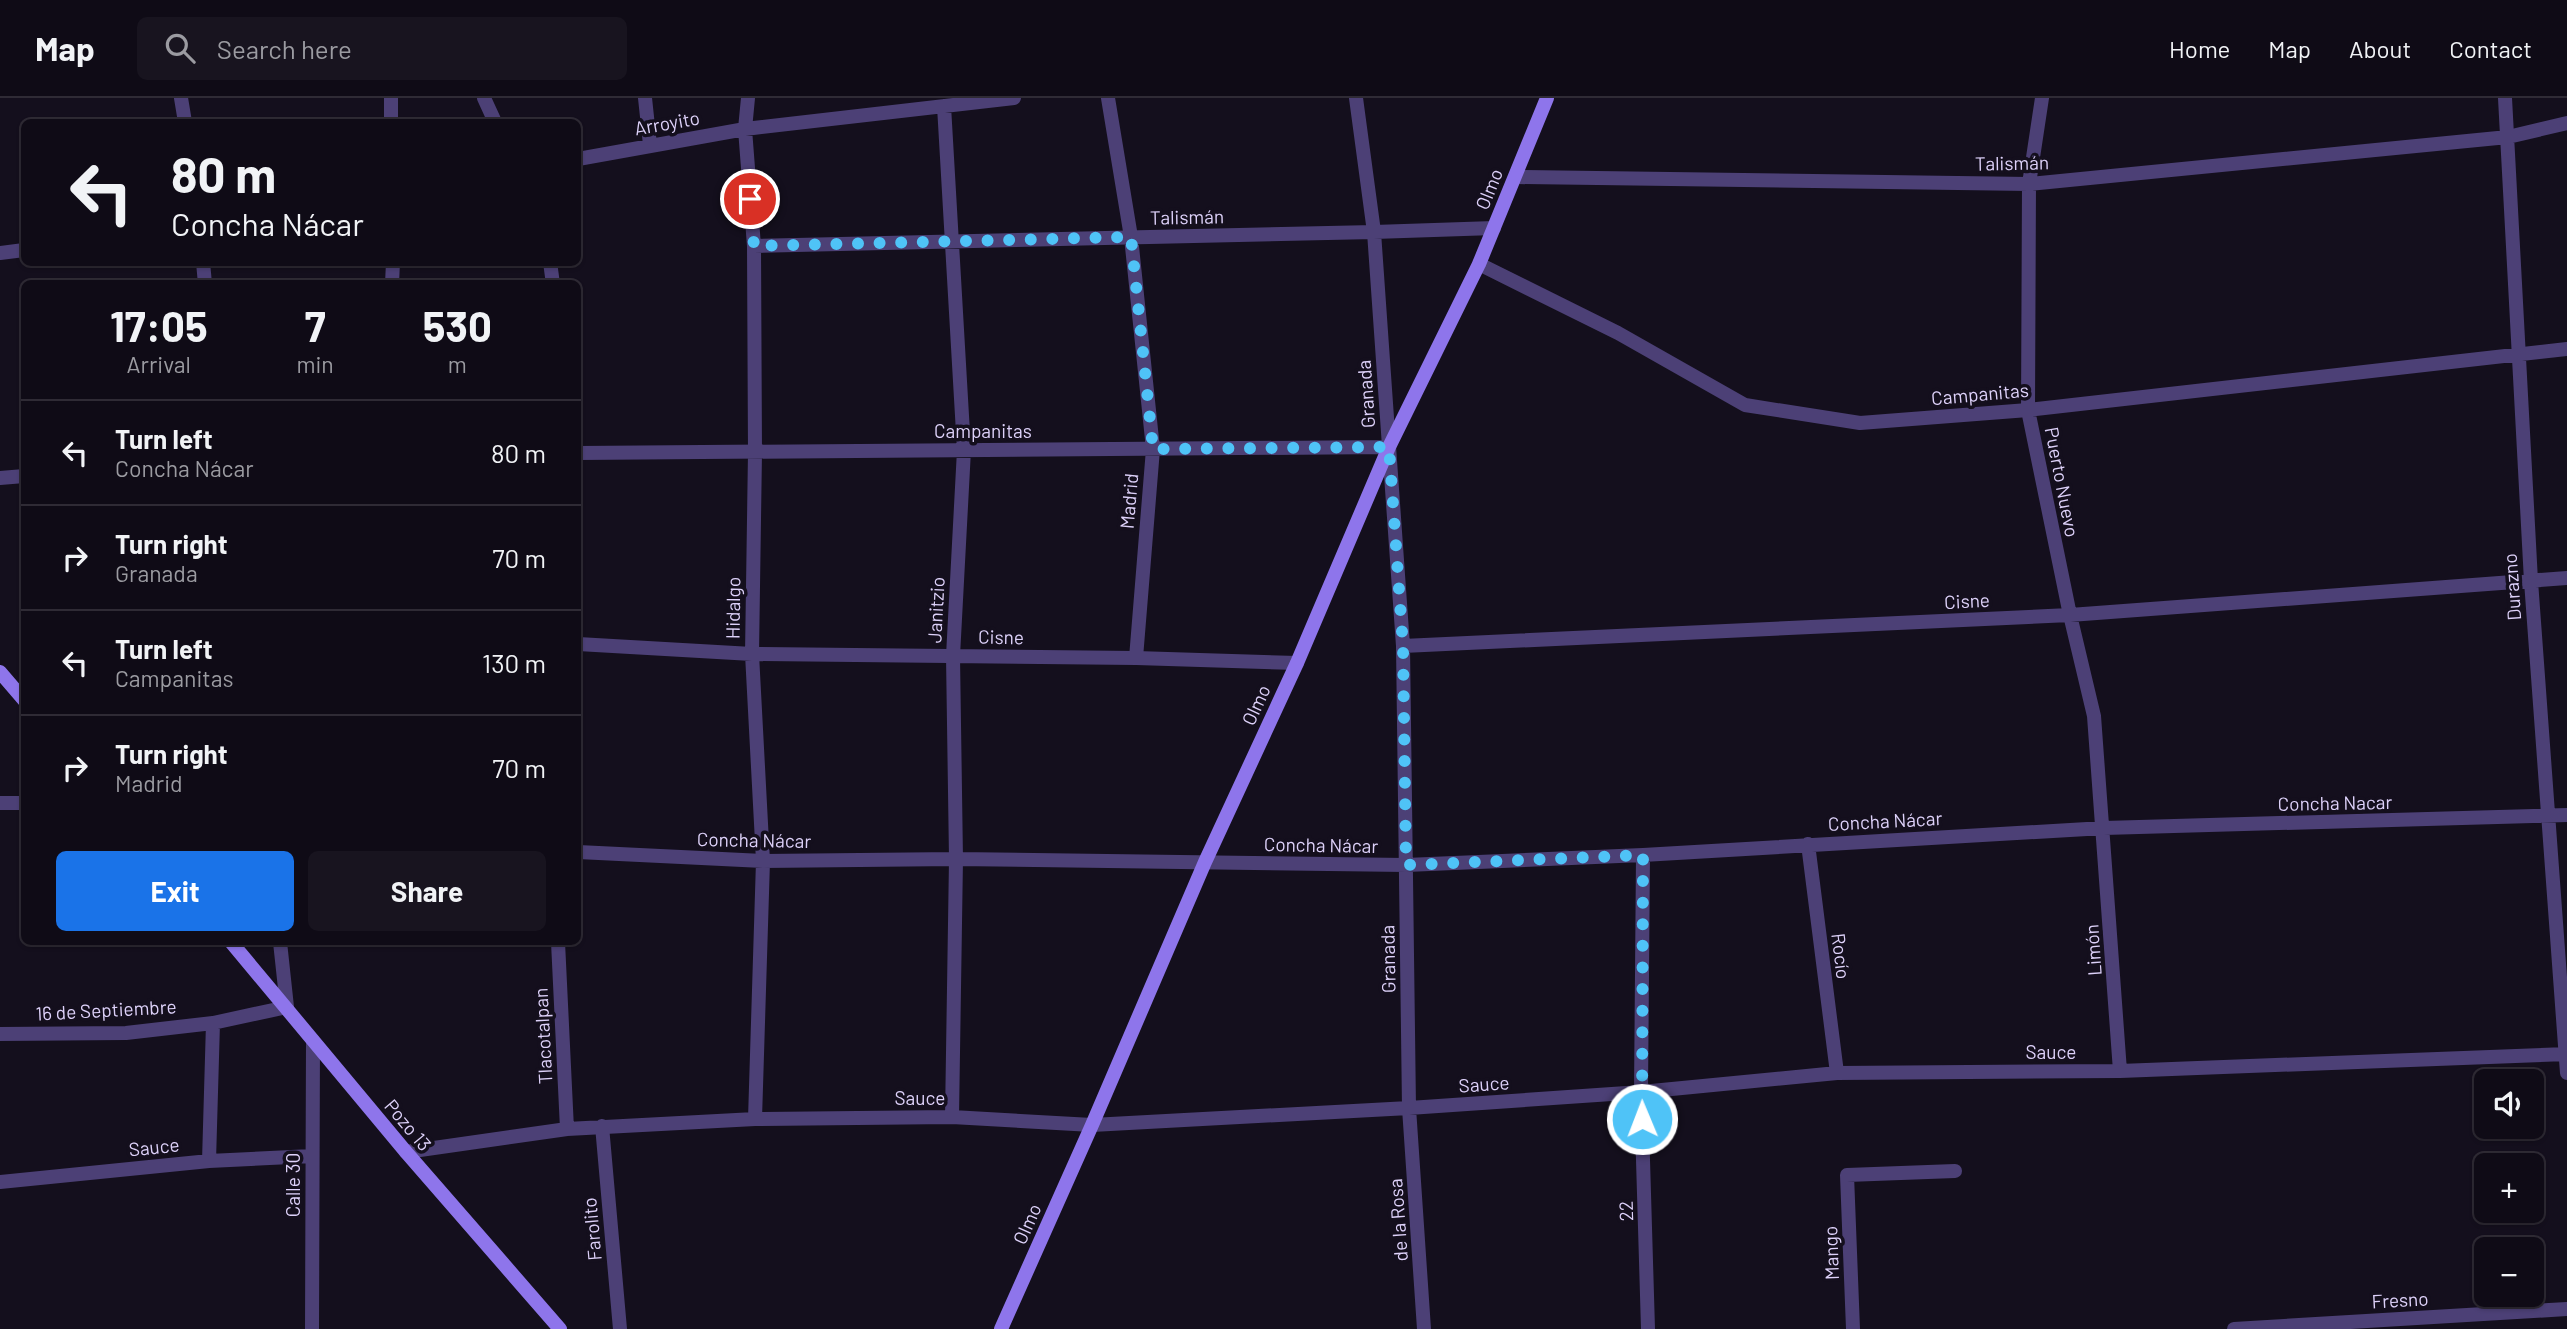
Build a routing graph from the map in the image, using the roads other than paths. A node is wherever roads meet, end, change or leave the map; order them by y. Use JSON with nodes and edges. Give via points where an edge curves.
{"nodes":[{"id":1,"x":181,"y":98,"type":"edge"},
{"id":2,"x":391,"y":98,"type":"edge"},
{"id":3,"x":484,"y":98,"type":"edge"},
{"id":4,"x":645,"y":98,"type":"edge"},
{"id":5,"x":748,"y":98,"type":"edge"},
{"id":6,"x":1014,"y":98,"type":"edge"},
{"id":7,"x":1108,"y":98,"type":"edge"},
{"id":8,"x":1356,"y":98,"type":"edge"},
{"id":9,"x":1547,"y":98,"type":"edge"},
{"id":10,"x":2042,"y":98,"type":"edge"},
{"id":11,"x":2505,"y":98,"type":"edge"},
{"id":12,"x":944,"y":106,"type":"junction"},
{"id":13,"x":184,"y":119,"type":"edge"},
{"id":14,"x":391,"y":119,"type":"edge"},
{"id":15,"x":494,"y":119,"type":"edge"},
{"id":16,"x":2567,"y":123,"type":"edge"},
{"id":17,"x":745,"y":130,"type":"junction"},
{"id":18,"x":2508,"y":137,"type":"junction"},
{"id":19,"x":650,"y":145,"type":"junction"},
{"id":20,"x":581,"y":158,"type":"edge"},
{"id":21,"x":1516,"y":177,"type":"junction"},
{"id":22,"x":2029,"y":184,"type":"junction"},
{"id":23,"x":1494,"y":228,"type":"junction"},
{"id":24,"x":1374,"y":232,"type":"junction"},
{"id":25,"x":1131,"y":237,"type":"junction"},
{"id":26,"x":950,"y":242,"type":"junction"},
{"id":27,"x":754,"y":246,"type":"junction"},
{"id":28,"x":21,"y":250,"type":"edge"},
{"id":29,"x":0,"y":253,"type":"edge"},
{"id":30,"x":1479,"y":264,"type":"junction"},
{"id":31,"x":2567,"y":349,"type":"edge"},
{"id":32,"x":2519,"y":355,"type":"junction"},
{"id":33,"x":2028,"y":410,"type":"junction"},
{"id":34,"x":1389,"y":447,"type":"junction"},
{"id":35,"x":1153,"y":449,"type":"junction"},
{"id":36,"x":964,"y":450,"type":"junction"},
{"id":37,"x":755,"y":452,"type":"junction"},
{"id":38,"x":581,"y":453,"type":"edge"},
{"id":39,"x":21,"y":476,"type":"edge"},
{"id":40,"x":0,"y":478,"type":"edge"},
{"id":41,"x":2567,"y":578,"type":"edge"},
{"id":42,"x":2531,"y":581,"type":"junction"},
{"id":43,"x":2070,"y":615,"type":"junction"},
{"id":44,"x":581,"y":644,"type":"edge"},
{"id":45,"x":1403,"y":646,"type":"junction"},
{"id":46,"x":752,"y":654,"type":"junction"},
{"id":47,"x":953,"y":656,"type":"junction"},
{"id":48,"x":1136,"y":658,"type":"junction"},
{"id":49,"x":1297,"y":663,"type":"junction"},
{"id":50,"x":0,"y":672,"type":"edge"},
{"id":51,"x":21,"y":696,"type":"edge"},
{"id":52,"x":0,"y":803,"type":"edge"},
{"id":53,"x":21,"y":803,"type":"edge"},
{"id":54,"x":2567,"y":815,"type":"edge"},
{"id":55,"x":2547,"y":816,"type":"junction"},
{"id":56,"x":2104,"y":828,"type":"junction"},
{"id":57,"x":1808,"y":844,"type":"junction"},
{"id":58,"x":581,"y":852,"type":"edge"},
{"id":59,"x":1643,"y":855,"type":"junction"},
{"id":60,"x":956,"y":859,"type":"junction"},
{"id":61,"x":763,"y":861,"type":"junction"},
{"id":62,"x":1205,"y":862,"type":"junction"},
{"id":63,"x":1406,"y":865,"type":"junction"},
{"id":64,"x":234,"y":945,"type":"edge"},
{"id":65,"x":280,"y":945,"type":"edge"},
{"id":66,"x":558,"y":945,"type":"edge"},
{"id":67,"x":287,"y":1007,"type":"junction"},
{"id":68,"x":213,"y":1023,"type":"junction"},
{"id":69,"x":0,"y":1034,"type":"edge"},
{"id":70,"x":313,"y":1041,"type":"junction"},
{"id":71,"x":2567,"y":1054,"type":"edge"},
{"id":72,"x":2120,"y":1071,"type":"junction"},
{"id":73,"x":1837,"y":1073,"type":"junction"},
{"id":74,"x":2567,"y":1073,"type":"edge"},
{"id":75,"x":1641,"y":1092,"type":"junction"},
{"id":76,"x":1409,"y":1108,"type":"junction"},
{"id":77,"x":952,"y":1117,"type":"junction"},
{"id":78,"x":755,"y":1119,"type":"junction"},
{"id":79,"x":1092,"y":1125,"type":"junction"},
{"id":80,"x":602,"y":1126,"type":"junction"},
{"id":81,"x":566,"y":1129,"type":"junction"},
{"id":82,"x":406,"y":1152,"type":"junction"},
{"id":83,"x":312,"y":1156,"type":"junction"},
{"id":84,"x":209,"y":1161,"type":"junction"},
{"id":85,"x":1955,"y":1171,"type":"dead end"},
{"id":86,"x":0,"y":1182,"type":"edge"},
{"id":87,"x":2567,"y":1309,"type":"edge"},
{"id":88,"x":312,"y":1329,"type":"edge"},
{"id":89,"x":560,"y":1329,"type":"edge"},
{"id":90,"x":620,"y":1329,"type":"edge"},
{"id":91,"x":1001,"y":1329,"type":"edge"},
{"id":92,"x":1424,"y":1329,"type":"edge"},
{"id":93,"x":1648,"y":1329,"type":"edge"},
{"id":94,"x":1853,"y":1329,"type":"edge"},
{"id":95,"x":2234,"y":1329,"type":"edge"}],
"edges":[{"from":1,"to":13,"type":"street"},
{"from":2,"to":14,"type":"street"},
{"from":3,"to":15,"type":"street"},
{"from":4,"to":19,"type":"street"},
{"from":5,"to":17,"type":"street","name":"Hidalgo"},
{"from":6,"to":12,"type":"street","name":"Arroyito"},
{"from":7,"to":25,"type":"street","name":"Madrid"},
{"from":8,"to":24,"type":"street","name":"Granada"},
{"from":9,"to":21,"type":"main road","name":"Olmo"},
{"from":10,"to":22,"type":"street","name":"Puerto Nuevo"},
{"from":11,"to":18,"type":"street","name":"Durazno"},
{"from":12,"to":17,"type":"street","name":"Arroyito"},
{"from":12,"to":26,"type":"street","name":"Janitzio"},
{"from":16,"to":18,"type":"street","name":"Talismán"},
{"from":17,"to":19,"type":"street","name":"Arroyito"},
{"from":17,"to":27,"type":"street","name":"Hidalgo"},
{"from":18,"to":22,"type":"street","name":"Talismán"},
{"from":18,"to":32,"type":"street","name":"Durazno"},
{"from":19,"to":20,"type":"street","name":"Arroyito"},
{"from":21,"to":22,"type":"street","name":"Talismán"},
{"from":21,"to":23,"type":"main road","name":"Olmo"},
{"from":22,"to":33,"type":"street","name":"Puerto Nuevo"},
{"from":23,"to":24,"type":"street","name":"Talismán"},
{"from":23,"to":30,"type":"main road","name":"Olmo"},
{"from":24,"to":25,"type":"street","name":"Talismán"},
{"from":24,"to":34,"type":"street","name":"Granada"},
{"from":25,"to":26,"type":"street","name":"Talismán"},
{"from":25,"to":35,"type":"street","name":"Madrid"},
{"from":26,"to":27,"type":"street","name":"Talismán"},
{"from":26,"to":36,"type":"street","name":"Janitzio"},
{"from":27,"to":37,"type":"street","name":"Hidalgo"},
{"from":28,"to":29,"type":"street"},
{"from":30,"to":33,"type":"street","name":"Campanitas","via":[[1618,333],[1745,405],[1860,423]]},
{"from":30,"to":34,"type":"main road","name":"Olmo"},
{"from":31,"to":32,"type":"street","name":"Campanitas"},
{"from":32,"to":33,"type":"street","name":"Campanitas"},
{"from":32,"to":42,"type":"street","name":"Durazno"},
{"from":33,"to":43,"type":"street","name":"Puerto Nuevo"},
{"from":34,"to":35,"type":"street","name":"Campanitas"},
{"from":34,"to":45,"type":"street","name":"Granada"},
{"from":34,"to":49,"type":"main road","name":"Olmo"},
{"from":35,"to":36,"type":"street","name":"Campanitas"},
{"from":35,"to":48,"type":"street","name":"Madrid"},
{"from":36,"to":37,"type":"street","name":"Campanitas"},
{"from":36,"to":47,"type":"street","name":"Janitzio"},
{"from":37,"to":38,"type":"street","name":"Campanitas"},
{"from":37,"to":46,"type":"street","name":"Hidalgo"},
{"from":39,"to":40,"type":"street"},
{"from":41,"to":42,"type":"street","name":"Cisne"},
{"from":42,"to":43,"type":"street","name":"Cisne"},
{"from":42,"to":55,"type":"street","name":"Durazno"},
{"from":43,"to":45,"type":"street","name":"Cisne"},
{"from":43,"to":56,"type":"street","name":"Puerto Nuevo","via":[[2094,716]]},
{"from":44,"to":46,"type":"street","name":"Cisne"},
{"from":45,"to":63,"type":"street","name":"Granada"},
{"from":46,"to":47,"type":"street","name":"Cisne"},
{"from":46,"to":61,"type":"street","name":"Hidalgo"},
{"from":47,"to":48,"type":"street","name":"Cisne"},
{"from":47,"to":60,"type":"street","name":"Janitzio"},
{"from":48,"to":49,"type":"street","name":"Cisne"},
{"from":49,"to":62,"type":"main road","name":"Olmo"},
{"from":50,"to":51,"type":"main road"},
{"from":52,"to":53,"type":"street"},
{"from":54,"to":55,"type":"street","name":"Concha Nacar"},
{"from":55,"to":56,"type":"street","name":"Concha Nacar"},
{"from":55,"to":71,"type":"street","name":"Durazno"},
{"from":56,"to":57,"type":"street","name":"Concha Nácar"},
{"from":56,"to":72,"type":"street","name":"Limón"},
{"from":57,"to":59,"type":"street","name":"Concha Nácar"},
{"from":57,"to":73,"type":"street","name":"Rocío"},
{"from":58,"to":61,"type":"street","name":"Concha Nácar"},
{"from":59,"to":63,"type":"street","name":"Concha Nácar"},
{"from":59,"to":75,"type":"street","name":"22"},
{"from":60,"to":61,"type":"street","name":"Concha Nácar"},
{"from":60,"to":62,"type":"street","name":"Concha Nácar"},
{"from":60,"to":77,"type":"street","name":"Janitzio"},
{"from":61,"to":78,"type":"street","name":"Hidalgo"},
{"from":62,"to":63,"type":"street","name":"Concha Nácar"},
{"from":62,"to":79,"type":"main road","name":"Olmo"},
{"from":63,"to":76,"type":"street","name":"Granada"},
{"from":64,"to":67,"type":"main road","name":"Pozo 13"},
{"from":65,"to":67,"type":"street"},
{"from":66,"to":81,"type":"street","name":"Tlacotalpan"},
{"from":67,"to":68,"type":"street","name":"16 de Septiembre"},
{"from":67,"to":70,"type":"main road","name":"Pozo 13"},
{"from":68,"to":69,"type":"street","name":"16 de Septiembre","via":[[126,1033]]},
{"from":68,"to":84,"type":"street"},
{"from":70,"to":82,"type":"main road","name":"Pozo 13"},
{"from":70,"to":83,"type":"street","name":"Calle 30"},
{"from":71,"to":72,"type":"street","name":"Sauce"},
{"from":71,"to":74,"type":"street","name":"Durazno"},
{"from":72,"to":73,"type":"street","name":"Sauce"},
{"from":73,"to":75,"type":"street","name":"Sauce"},
{"from":75,"to":76,"type":"street","name":"Sauce"},
{"from":75,"to":93,"type":"street","name":"22"},
{"from":76,"to":79,"type":"street","name":"Sauce"},
{"from":76,"to":92,"type":"street","name":"de la Rosa"},
{"from":77,"to":78,"type":"street","name":"Sauce"},
{"from":77,"to":79,"type":"street","name":"Sauce"},
{"from":78,"to":80,"type":"street","name":"Sauce"},
{"from":79,"to":91,"type":"main road","name":"Olmo"},
{"from":80,"to":81,"type":"street","name":"Sauce"},
{"from":80,"to":90,"type":"street","name":"Farolito"},
{"from":81,"to":82,"type":"street","name":"Sauce"},
{"from":82,"to":89,"type":"main road","name":"Pozo 13"},
{"from":83,"to":84,"type":"street","name":"Sauce"},
{"from":83,"to":88,"type":"street","name":"Calle 30"},
{"from":84,"to":86,"type":"street","name":"Sauce"},
{"from":85,"to":94,"type":"street","name":"Mango","via":[[1847,1175]]},
{"from":87,"to":95,"type":"street","name":"Fresno"}]}
